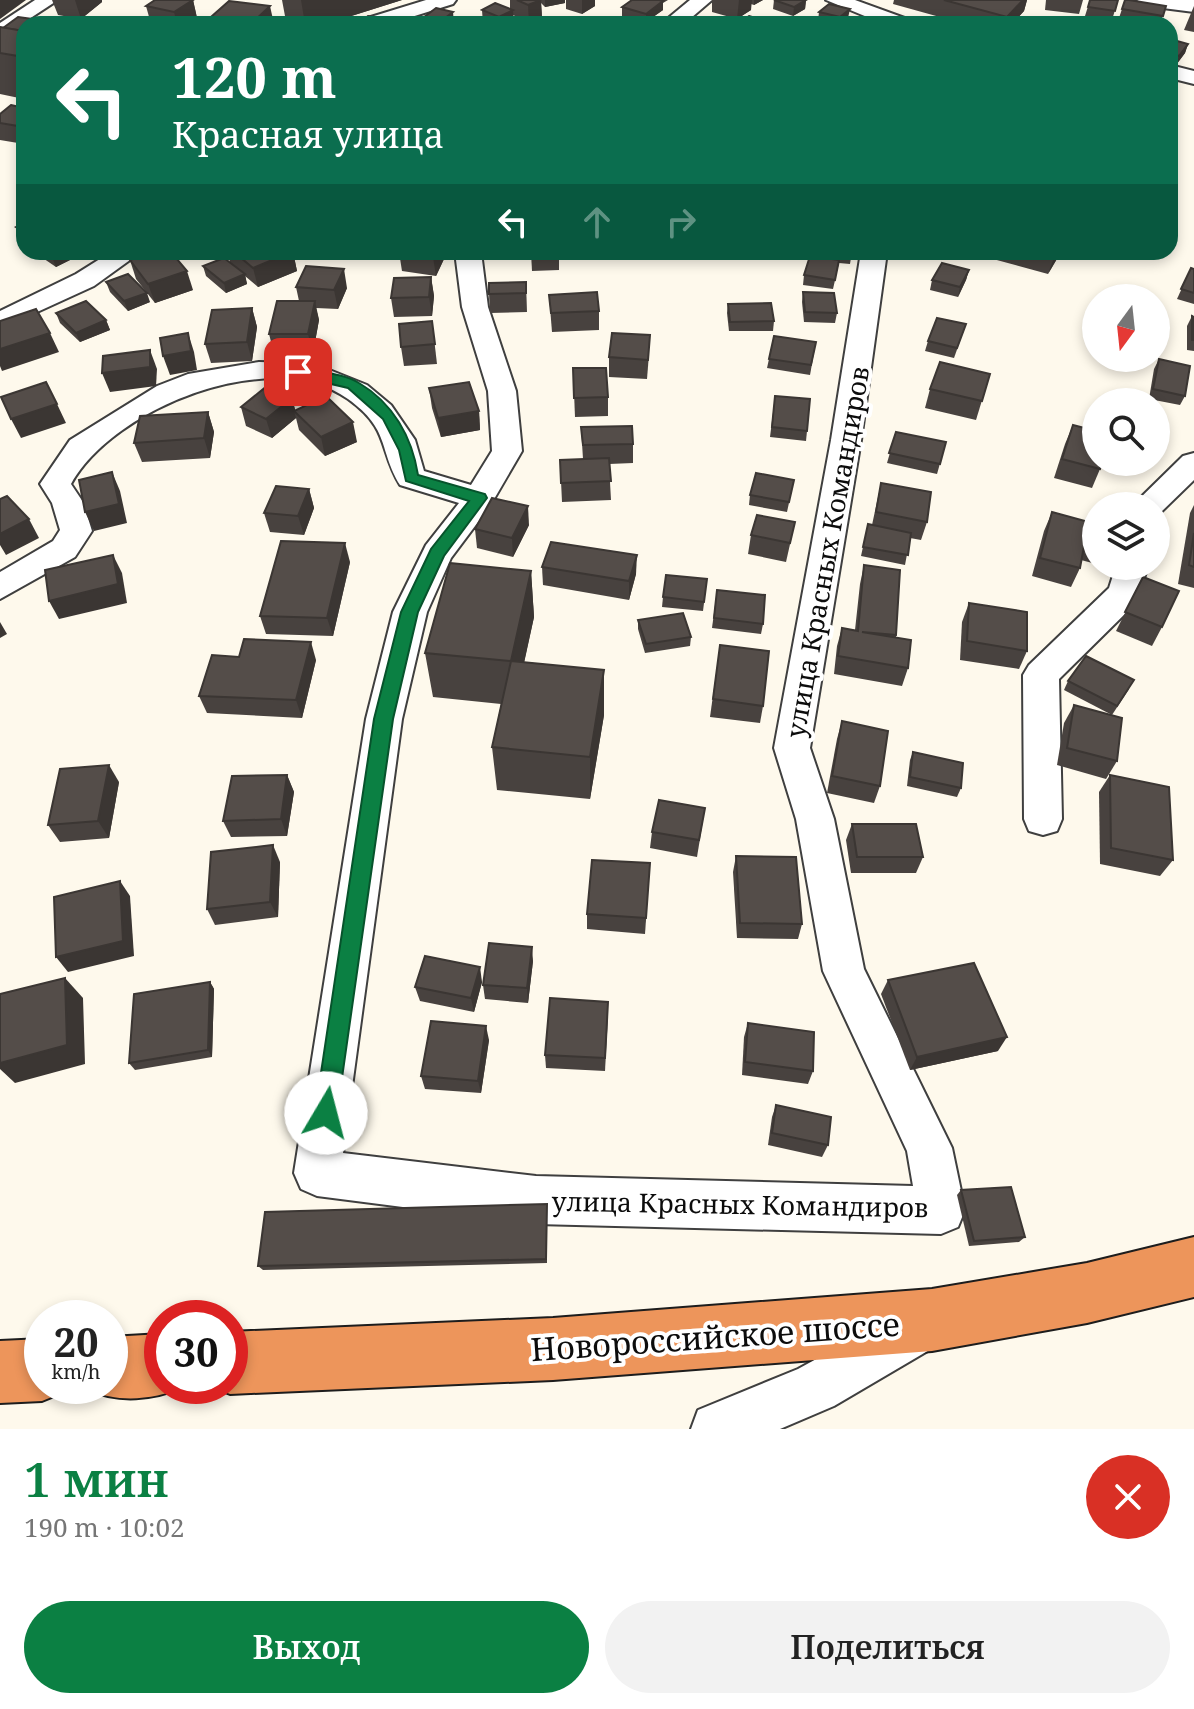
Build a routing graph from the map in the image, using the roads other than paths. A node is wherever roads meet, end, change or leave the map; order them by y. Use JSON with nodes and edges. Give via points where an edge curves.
{"nodes":[{"id":1,"x":48,"y":0,"type":"edge"},
{"id":2,"x":446,"y":0,"type":"edge"},
{"id":3,"x":702,"y":0,"type":"edge"},
{"id":4,"x":836,"y":0,"type":"edge"},
{"id":5,"x":1147,"y":0,"type":"edge"},
{"id":6,"x":1194,"y":6,"type":"edge"},
{"id":7,"x":24,"y":16,"type":"edge"},
{"id":8,"x":394,"y":16,"type":"edge"},
{"id":9,"x":681,"y":16,"type":"edge"},
{"id":10,"x":879,"y":16,"type":"edge"},
{"id":11,"x":116,"y":260,"type":"edge"},
{"id":12,"x":469,"y":260,"type":"edge"},
{"id":13,"x":873,"y":260,"type":"edge"},
{"id":14,"x":0,"y":321,"type":"edge"},
{"id":15,"x":1194,"y":463,"type":"edge"},
{"id":16,"x":1163,"y":492,"type":"edge"},
{"id":17,"x":479,"y":498,"type":"junction"},
{"id":18,"x":1128,"y":580,"type":"edge"},
{"id":19,"x":0,"y":587,"type":"edge"},
{"id":20,"x":1043,"y":819,"type":"dead end"},
{"id":21,"x":1194,"y":1267,"type":"edge"},
{"id":22,"x":932,"y":1320,"type":"junction"},
{"id":23,"x":248,"y":1362,"type":"edge"},
{"id":24,"x":24,"y":1371,"type":"edge"},
{"id":25,"x":0,"y":1372,"type":"edge"},
{"id":26,"x":717,"y":1429,"type":"edge"}],
"edges":[{"from":1,"to":7,"type":"street"},
{"from":2,"to":8,"type":"street"},
{"from":3,"to":9,"type":"street"},
{"from":4,"to":10,"type":"street"},
{"from":5,"to":6,"type":"street"},
{"from":11,"to":14,"type":"street"},
{"from":12,"to":17,"type":"street","via":[[475,307],[502,391],[507,451]]},
{"from":13,"to":17,"type":"street","name":"улица Красных Командиров","via":[[792,748],[815,819],[844,971],[929,1148],[941,1210],[536,1200],[317,1173],[387,704],[410,612],[437,553]]},
{"from":15,"to":16,"type":"street"},
{"from":17,"to":19,"type":"street","via":[[411,478],[406,450],[389,416],[353,385],[298,372],[251,371],[186,383],[111,425],[75,453],[55,484],[76,531],[64,549]]},
{"from":18,"to":20,"type":"street","via":[[1124,594],[1041,675]]},
{"from":21,"to":22,"type":"highway","name":"Новороссийское шоссе","via":[[1087,1293]]},
{"from":22,"to":23,"type":"highway","name":"Новороссийское шоссе","via":[[553,1349]]},
{"from":22,"to":26,"type":"street","via":[[816,1388]]},
{"from":24,"to":25,"type":"highway"}]}
